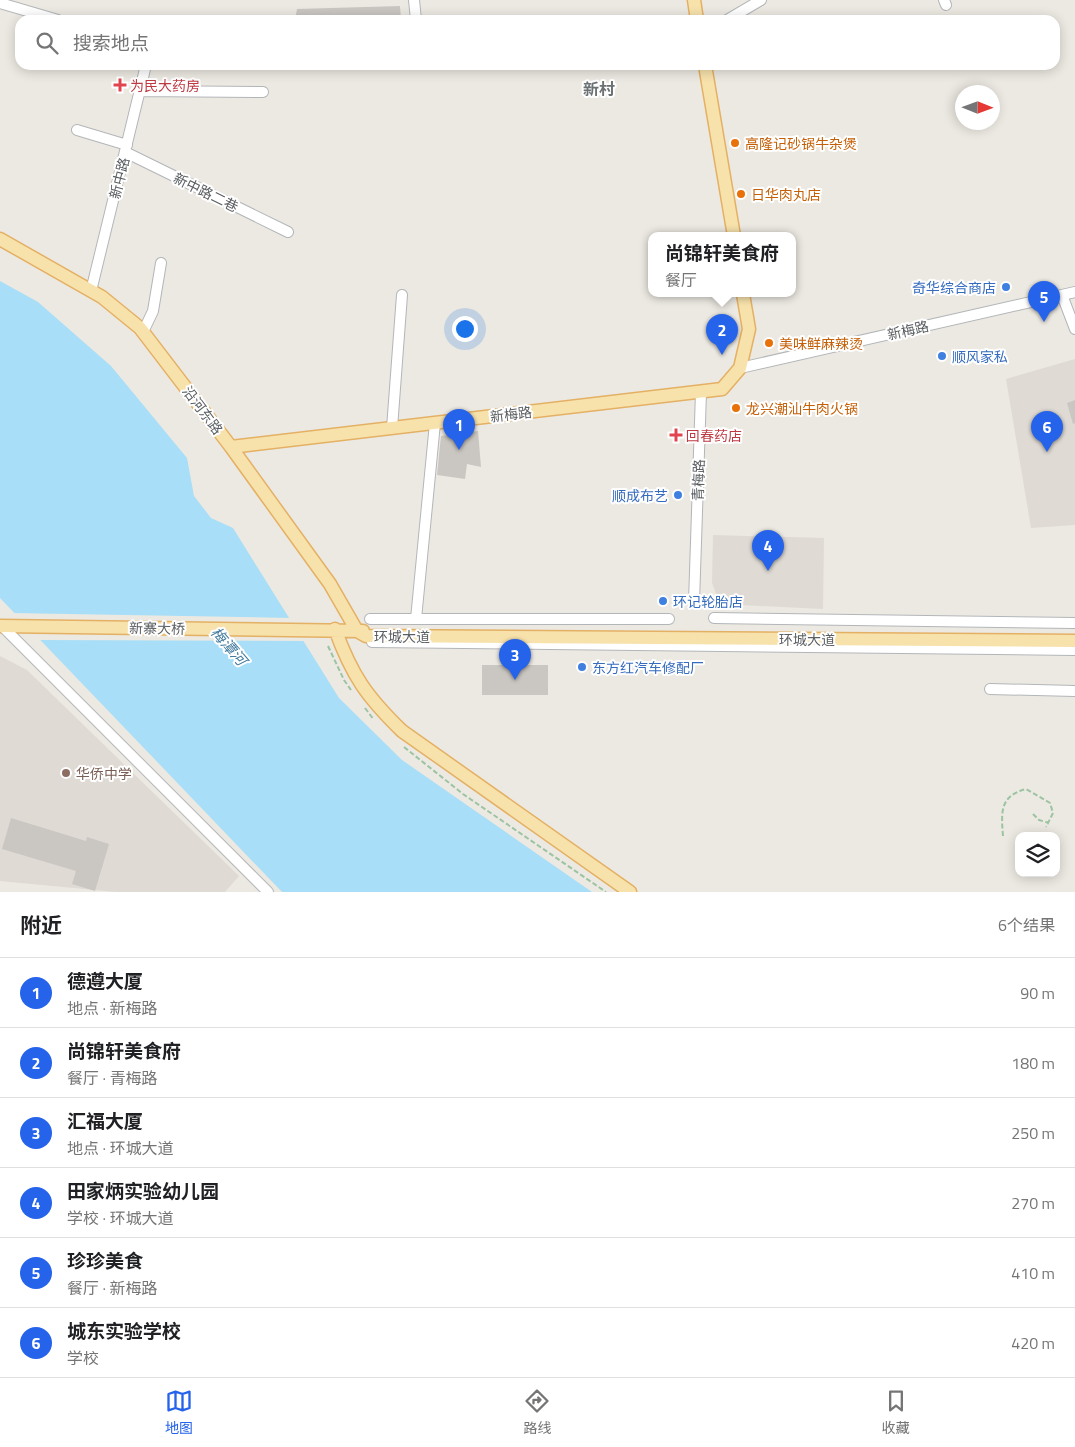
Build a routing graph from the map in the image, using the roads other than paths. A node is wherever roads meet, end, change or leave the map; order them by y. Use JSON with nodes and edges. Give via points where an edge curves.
{"nodes":[{"id":1,"x":414,"y":0,"type":"edge"},
{"id":2,"x":694,"y":0,"type":"edge"},
{"id":3,"x":761,"y":0,"type":"edge"},
{"id":4,"x":0,"y":3,"type":"edge"},
{"id":5,"x":11,"y":3,"type":"edge"},
{"id":6,"x":44,"y":15,"type":"edge"},
{"id":7,"x":416,"y":15,"type":"edge"},
{"id":8,"x":696,"y":15,"type":"edge"},
{"id":9,"x":736,"y":15,"type":"edge"},
{"id":10,"x":145,"y":70,"type":"edge"},
{"id":11,"x":706,"y":70,"type":"edge"},
{"id":12,"x":140,"y":91,"type":"junction"},
{"id":13,"x":263,"y":92,"type":"dead end"},
{"id":14,"x":77,"y":130,"type":"dead end"},
{"id":15,"x":126,"y":149,"type":"junction"},
{"id":16,"x":288,"y":232,"type":"dead end"},
{"id":17,"x":733,"y":232,"type":"edge"},
{"id":18,"x":0,"y":238,"type":"edge"},
{"id":19,"x":161,"y":263,"type":"dead end"},
{"id":20,"x":91,"y":291,"type":"junction"},
{"id":21,"x":1075,"y":292,"type":"edge"},
{"id":22,"x":402,"y":295,"type":"dead end"},
{"id":23,"x":1062,"y":295,"type":"junction"},
{"id":24,"x":744,"y":297,"type":"edge"},
{"id":25,"x":1075,"y":329,"type":"edge"},
{"id":26,"x":143,"y":332,"type":"junction"},
{"id":27,"x":740,"y":368,"type":"junction"},
{"id":28,"x":701,"y":392,"type":"junction"},
{"id":29,"x":435,"y":423,"type":"junction"},
{"id":30,"x":392,"y":428,"type":"junction"},
{"id":31,"x":231,"y":448,"type":"junction"},
{"id":32,"x":694,"y":602,"type":"dead end"},
{"id":33,"x":669,"y":618,"type":"dead end"},
{"id":34,"x":714,"y":618,"type":"dead end"},
{"id":35,"x":370,"y":619,"type":"dead end"},
{"id":36,"x":416,"y":619,"type":"junction"},
{"id":37,"x":1075,"y":624,"type":"edge"},
{"id":38,"x":1,"y":626,"type":"edge"},
{"id":39,"x":331,"y":630,"type":"junction"},
{"id":40,"x":358,"y":631,"type":"junction"},
{"id":41,"x":1075,"y":635,"type":"edge"},
{"id":42,"x":1075,"y":641,"type":"edge"},
{"id":43,"x":372,"y":642,"type":"dead end"},
{"id":44,"x":1075,"y":650,"type":"edge"},
{"id":45,"x":990,"y":689,"type":"dead end"},
{"id":46,"x":1075,"y":691,"type":"edge"},
{"id":47,"x":268,"y":892,"type":"edge"},
{"id":48,"x":630,"y":892,"type":"edge"}],
"edges":[{"from":1,"to":7,"type":"street"},
{"from":2,"to":8,"type":"main road"},
{"from":3,"to":9,"type":"street"},
{"from":4,"to":5,"type":"street"},
{"from":5,"to":6,"type":"street"},
{"from":10,"to":12,"type":"street","name":"新中路"},
{"from":11,"to":17,"type":"main road"},
{"from":12,"to":13,"type":"street"},
{"from":12,"to":15,"type":"street","name":"新中路"},
{"from":14,"to":15,"type":"street","name":"新中路二巷"},
{"from":15,"to":16,"type":"street","name":"新中路二巷"},
{"from":15,"to":20,"type":"street","name":"新中路"},
{"from":18,"to":20,"type":"main road","name":"沿河东路"},
{"from":19,"to":26,"type":"street","via":[[153,310]]},
{"from":20,"to":26,"type":"main road","name":"沿河东路"},
{"from":21,"to":23,"type":"street","name":"新梅路"},
{"from":22,"to":30,"type":"street"},
{"from":23,"to":25,"type":"street"},
{"from":23,"to":27,"type":"street","name":"新梅路"},
{"from":24,"to":27,"type":"main road","via":[[749,329]]},
{"from":26,"to":31,"type":"main road","name":"沿河东路"},
{"from":27,"to":28,"type":"main road","via":[[722,389]]},
{"from":28,"to":29,"type":"main road","name":"新梅路"},
{"from":28,"to":32,"type":"street","name":"青梅路"},
{"from":29,"to":30,"type":"main road","name":"新梅路"},
{"from":29,"to":36,"type":"street"},
{"from":30,"to":31,"type":"main road","name":"新梅路"},
{"from":31,"to":40,"type":"main road","name":"沿河东路","via":[[330,584]]},
{"from":33,"to":36,"type":"street"},
{"from":34,"to":37,"type":"street"},
{"from":35,"to":36,"type":"street"},
{"from":38,"to":39,"type":"main road","name":"新寨大桥"},
{"from":38,"to":47,"type":"street"},
{"from":39,"to":40,"type":"main road","name":"新寨大桥"},
{"from":39,"to":48,"type":"main road","via":[[348,665],[374,704],[402,731]]},
{"from":40,"to":41,"type":"main road","name":"环城大道"},
{"from":40,"to":42,"type":"main road","name":"环城大道","via":[[366,636]]},
{"from":43,"to":44,"type":"street"},
{"from":45,"to":46,"type":"street"}]}
